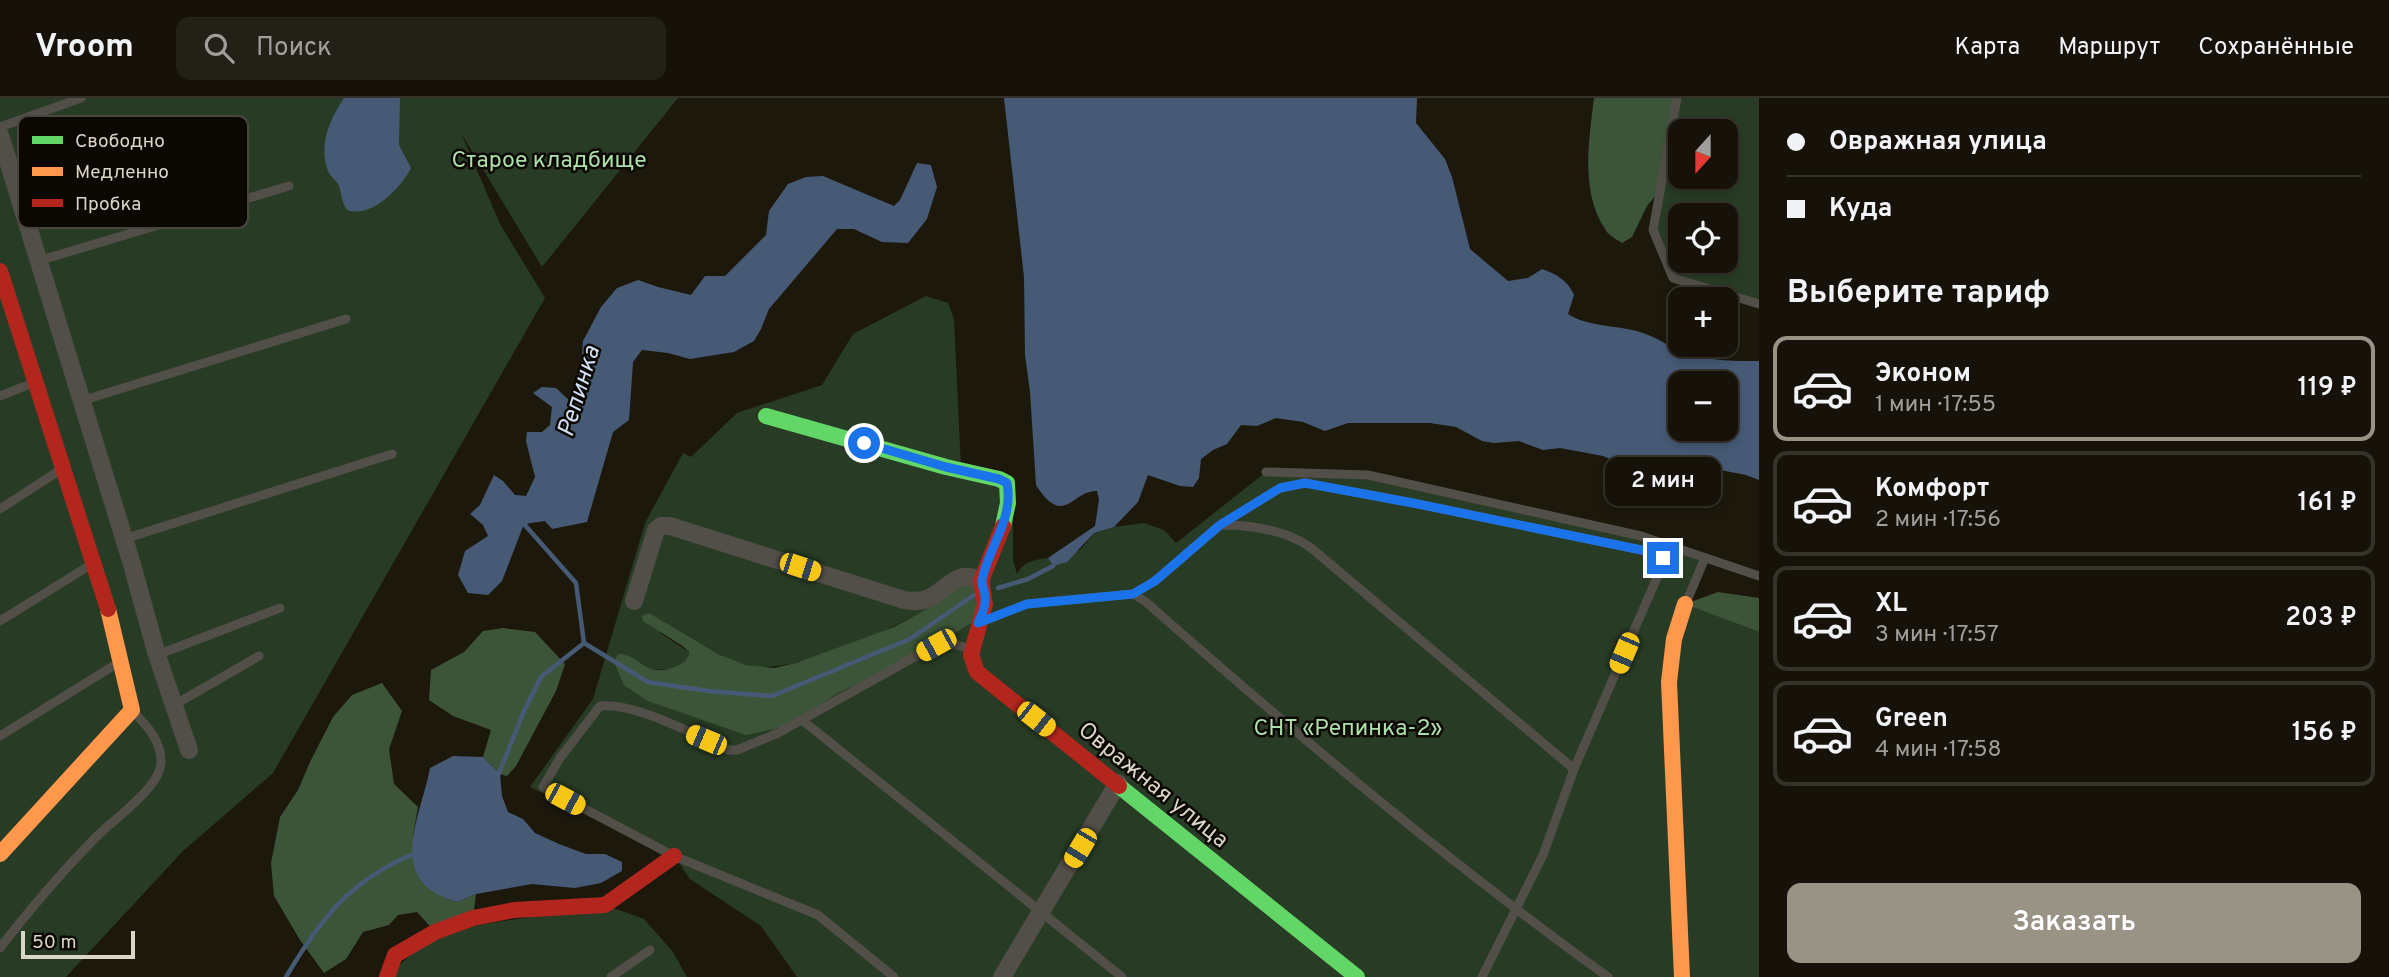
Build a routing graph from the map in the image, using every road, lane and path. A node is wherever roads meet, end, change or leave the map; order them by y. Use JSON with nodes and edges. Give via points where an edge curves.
{"nodes":[{"id":1,"x":81,"y":98,"type":"edge"},
{"id":2,"x":1677,"y":98,"type":"edge"},
{"id":3,"x":31,"y":116,"type":"edge"},
{"id":4,"x":18,"y":121,"type":"edge"},
{"id":5,"x":0,"y":127,"type":"edge"},
{"id":6,"x":0,"y":135,"type":"edge"},
{"id":7,"x":289,"y":186,"type":"dead end"},
{"id":8,"x":18,"y":195,"type":"edge"},
{"id":9,"x":248,"y":198,"type":"edge"},
{"id":10,"x":28,"y":228,"type":"edge"},
{"id":11,"x":148,"y":228,"type":"edge"},
{"id":12,"x":38,"y":261,"type":"junction"},
{"id":13,"x":1,"y":281,"type":"edge"},
{"id":14,"x":1759,"y":304,"type":"edge"},
{"id":15,"x":346,"y":319,"type":"dead end"},
{"id":16,"x":35,"y":383,"type":"junction"},
{"id":17,"x":0,"y":396,"type":"edge"},
{"id":18,"x":81,"y":401,"type":"junction"},
{"id":19,"x":766,"y":416,"type":"dead end"},
{"id":20,"x":392,"y":454,"type":"dead end"},
{"id":21,"x":62,"y":468,"type":"junction"},
{"id":22,"x":1266,"y":472,"type":"dead end"},
{"id":23,"x":0,"y":509,"type":"edge"},
{"id":24,"x":1220,"y":525,"type":"junction"},
{"id":25,"x":124,"y":539,"type":"junction"},
{"id":26,"x":1705,"y":558,"type":"junction"},
{"id":27,"x":93,"y":563,"type":"junction"},
{"id":28,"x":1759,"y":576,"type":"edge"},
{"id":29,"x":981,"y":582,"type":"junction"},
{"id":30,"x":1133,"y":594,"type":"junction"},
{"id":31,"x":634,"y":601,"type":"dead end"},
{"id":32,"x":1685,"y":604,"type":"joint"},
{"id":33,"x":279,"y":608,"type":"dead end"},
{"id":34,"x":0,"y":621,"type":"edge"},
{"id":35,"x":978,"y":623,"type":"junction"},
{"id":36,"x":971,"y":649,"type":"junction"},
{"id":37,"x":157,"y":655,"type":"junction"},
{"id":38,"x":259,"y":656,"type":"dead end"},
{"id":39,"x":121,"y":662,"type":"junction"},
{"id":40,"x":174,"y":705,"type":"junction"},
{"id":41,"x":132,"y":710,"type":"junction"},
{"id":42,"x":802,"y":720,"type":"junction"},
{"id":43,"x":0,"y":736,"type":"edge"},
{"id":44,"x":189,"y":750,"type":"dead end"},
{"id":45,"x":1574,"y":769,"type":"junction"},
{"id":46,"x":1118,"y":783,"type":"junction"},
{"id":47,"x":0,"y":854,"type":"edge"},
{"id":48,"x":674,"y":856,"type":"junction"},
{"id":49,"x":1516,"y":911,"type":"junction"},
{"id":50,"x":1042,"y":912,"type":"junction"},
{"id":51,"x":0,"y":948,"type":"edge"},
{"id":52,"x":650,"y":950,"type":"dead end"},
{"id":53,"x":387,"y":977,"type":"edge"},
{"id":54,"x":611,"y":977,"type":"edge"},
{"id":55,"x":894,"y":977,"type":"edge"},
{"id":56,"x":1002,"y":977,"type":"edge"},
{"id":57,"x":1122,"y":977,"type":"edge"},
{"id":58,"x":1357,"y":977,"type":"edge"},
{"id":59,"x":1482,"y":977,"type":"edge"},
{"id":60,"x":1608,"y":977,"type":"edge"},
{"id":61,"x":1682,"y":977,"type":"edge"}],
"edges":[{"from":1,"to":3,"type":"lane"},
{"from":2,"to":14,"type":"lane","via":[[1653,230],[1673,278]]},
{"from":4,"to":5,"type":"lane"},
{"from":6,"to":8,"type":"street"},
{"from":7,"to":9,"type":"lane"},
{"from":10,"to":12,"type":"street"},
{"from":11,"to":12,"type":"lane"},
{"from":12,"to":18,"type":"street"},
{"from":13,"to":16,"type":"street"},
{"from":15,"to":18,"type":"lane"},
{"from":16,"to":17,"type":"lane"},
{"from":16,"to":21,"type":"street"},
{"from":18,"to":25,"type":"street"},
{"from":19,"to":29,"type":"street","via":[[1005,481],[1005,520]]},
{"from":20,"to":25,"type":"lane"},
{"from":21,"to":23,"type":"lane"},
{"from":21,"to":27,"type":"street"},
{"from":22,"to":26,"type":"lane","via":[[1368,475],[1641,537]]},
{"from":24,"to":30,"type":"lane"},
{"from":24,"to":45,"type":"lane","via":[[1246,525],[1300,540]]},
{"from":24,"to":45,"type":"lane","via":[[1280,488],[1305,483],[1656,553],[1663,558],[1662,566]]},
{"from":25,"to":37,"type":"street"},
{"from":26,"to":28,"type":"lane"},
{"from":26,"to":32,"type":"lane"},
{"from":27,"to":34,"type":"lane"},
{"from":27,"to":39,"type":"street"},
{"from":29,"to":31,"type":"street","via":[[965,576],[926,600],[904,600],[661,526]]},
{"from":29,"to":35,"type":"street","via":[[985,606]]},
{"from":30,"to":35,"type":"lane","via":[[1027,604]]},
{"from":30,"to":49,"type":"lane"},
{"from":32,"to":61,"type":"street","via":[[1674,639],[1669,682]]},
{"from":33,"to":37,"type":"lane"},
{"from":35,"to":36,"type":"street"},
{"from":36,"to":42,"type":"lane","via":[[936,645]]},
{"from":36,"to":46,"type":"street","name":"Овражная улица","via":[[977,672]]},
{"from":37,"to":40,"type":"street"},
{"from":38,"to":40,"type":"lane"},
{"from":39,"to":41,"type":"street"},
{"from":39,"to":43,"type":"lane"},
{"from":40,"to":44,"type":"street"},
{"from":41,"to":47,"type":"street"},
{"from":41,"to":51,"type":"lane","via":[[157,743],[162,760],[159,774],[94,839]]},
{"from":42,"to":48,"type":"lane","via":[[729,750],[640,712],[600,706],[543,787]]},
{"from":42,"to":50,"type":"lane"},
{"from":45,"to":49,"type":"lane","via":[[1543,855]]},
{"from":46,"to":50,"type":"street"},
{"from":46,"to":58,"type":"street","name":"Овражная улица"},
{"from":48,"to":53,"type":"street","via":[[605,905],[514,910],[435,932],[395,955]]},
{"from":48,"to":55,"type":"lane","via":[[818,915]]},
{"from":49,"to":59,"type":"lane"},
{"from":49,"to":60,"type":"lane"},
{"from":50,"to":56,"type":"street"},
{"from":50,"to":57,"type":"lane"},
{"from":52,"to":54,"type":"lane"}]}
